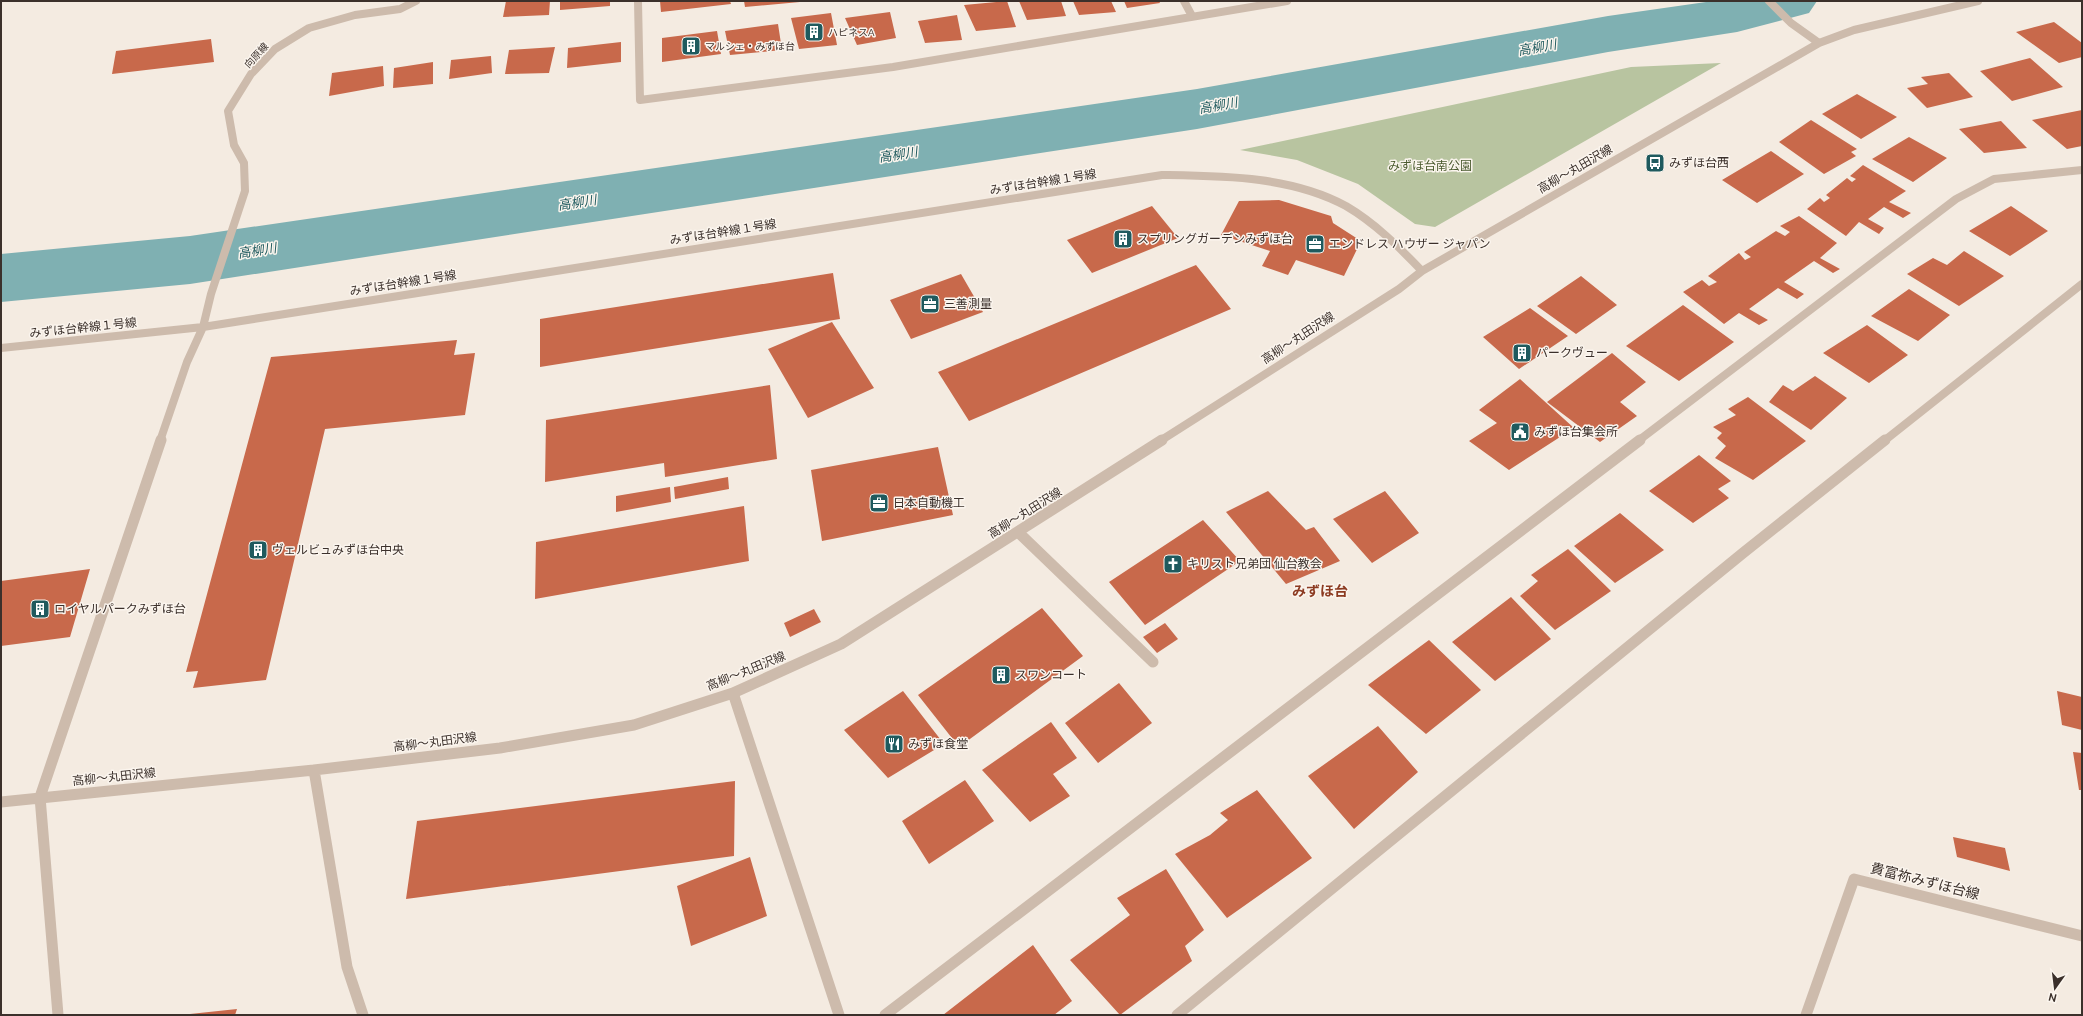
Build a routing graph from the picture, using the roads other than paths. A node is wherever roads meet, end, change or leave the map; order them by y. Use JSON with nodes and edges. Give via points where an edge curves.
{"nodes":[{"id":1,"x":416,"y":1,"type":"edge"},
{"id":2,"x":638,"y":1,"type":"edge"},
{"id":3,"x":1184,"y":1,"type":"edge"},
{"id":4,"x":1287,"y":1,"type":"edge"},
{"id":5,"x":1769,"y":1,"type":"edge"},
{"id":6,"x":1978,"y":1,"type":"edge"},
{"id":7,"x":1192,"y":16,"type":"junction"},
{"id":8,"x":1819,"y":43,"type":"junction"},
{"id":9,"x":2082,"y":170,"type":"edge"},
{"id":10,"x":1422,"y":271,"type":"junction"},
{"id":11,"x":2082,"y":284,"type":"edge"},
{"id":12,"x":203,"y":327,"type":"junction"},
{"id":13,"x":1,"y":348,"type":"edge"},
{"id":14,"x":1019,"y":533,"type":"junction"},
{"id":15,"x":1153,"y":662,"type":"dead end"},
{"id":16,"x":734,"y":693,"type":"junction"},
{"id":17,"x":314,"y":770,"type":"junction"},
{"id":18,"x":40,"y":797,"type":"junction"},
{"id":19,"x":1,"y":802,"type":"edge"},
{"id":20,"x":2082,"y":936,"type":"edge"},
{"id":21,"x":58,"y":1015,"type":"edge"},
{"id":22,"x":363,"y":1015,"type":"edge"},
{"id":23,"x":839,"y":1015,"type":"edge"},
{"id":24,"x":885,"y":1015,"type":"edge"},
{"id":25,"x":1177,"y":1015,"type":"edge"},
{"id":26,"x":1806,"y":1015,"type":"edge"}],
"edges":[{"from":1,"to":12,"type":"street","name":"向原線","via":[[400,10],[355,15],[309,28],[275,49],[251,74],[228,111],[234,145],[244,163],[245,191],[211,294]]},
{"from":2,"to":7,"type":"street","via":[[640,100],[893,67]]},
{"from":3,"to":7,"type":"street"},
{"from":4,"to":7,"type":"street"},
{"from":5,"to":8,"type":"street","via":[[1791,23]]},
{"from":6,"to":8,"type":"street","name":"高柳～丸田沢線","via":[[1854,30]]},
{"from":8,"to":10,"type":"street","name":"高柳～丸田沢線"},
{"from":9,"to":24,"type":"street","via":[[1994,179],[1956,199]]},
{"from":10,"to":12,"type":"street","name":"みずほ台幹線１号線","via":[[1369,221],[1332,200],[1289,186],[1233,177],[1162,175]]},
{"from":10,"to":14,"type":"street","name":"高柳～丸田沢線","via":[[1399,289]]},
{"from":11,"to":25,"type":"street","via":[[1737,558]]},
{"from":12,"to":13,"type":"street","name":"みずほ台幹線１号線"},
{"from":12,"to":18,"type":"street","via":[[187,362]]},
{"from":14,"to":15,"type":"street"},
{"from":14,"to":16,"type":"street","name":"高柳～丸田沢線","via":[[841,644]]},
{"from":16,"to":17,"type":"street","name":"高柳～丸田沢線","via":[[634,725],[500,748]]},
{"from":16,"to":23,"type":"street"},
{"from":17,"to":18,"type":"street","name":"高柳～丸田沢線"},
{"from":17,"to":22,"type":"street","via":[[347,967]]},
{"from":18,"to":19,"type":"street","name":"高柳～丸田沢線"},
{"from":18,"to":21,"type":"street"},
{"from":20,"to":26,"type":"street","name":"貴富祢みずほ台線","via":[[1854,879]]}]}
